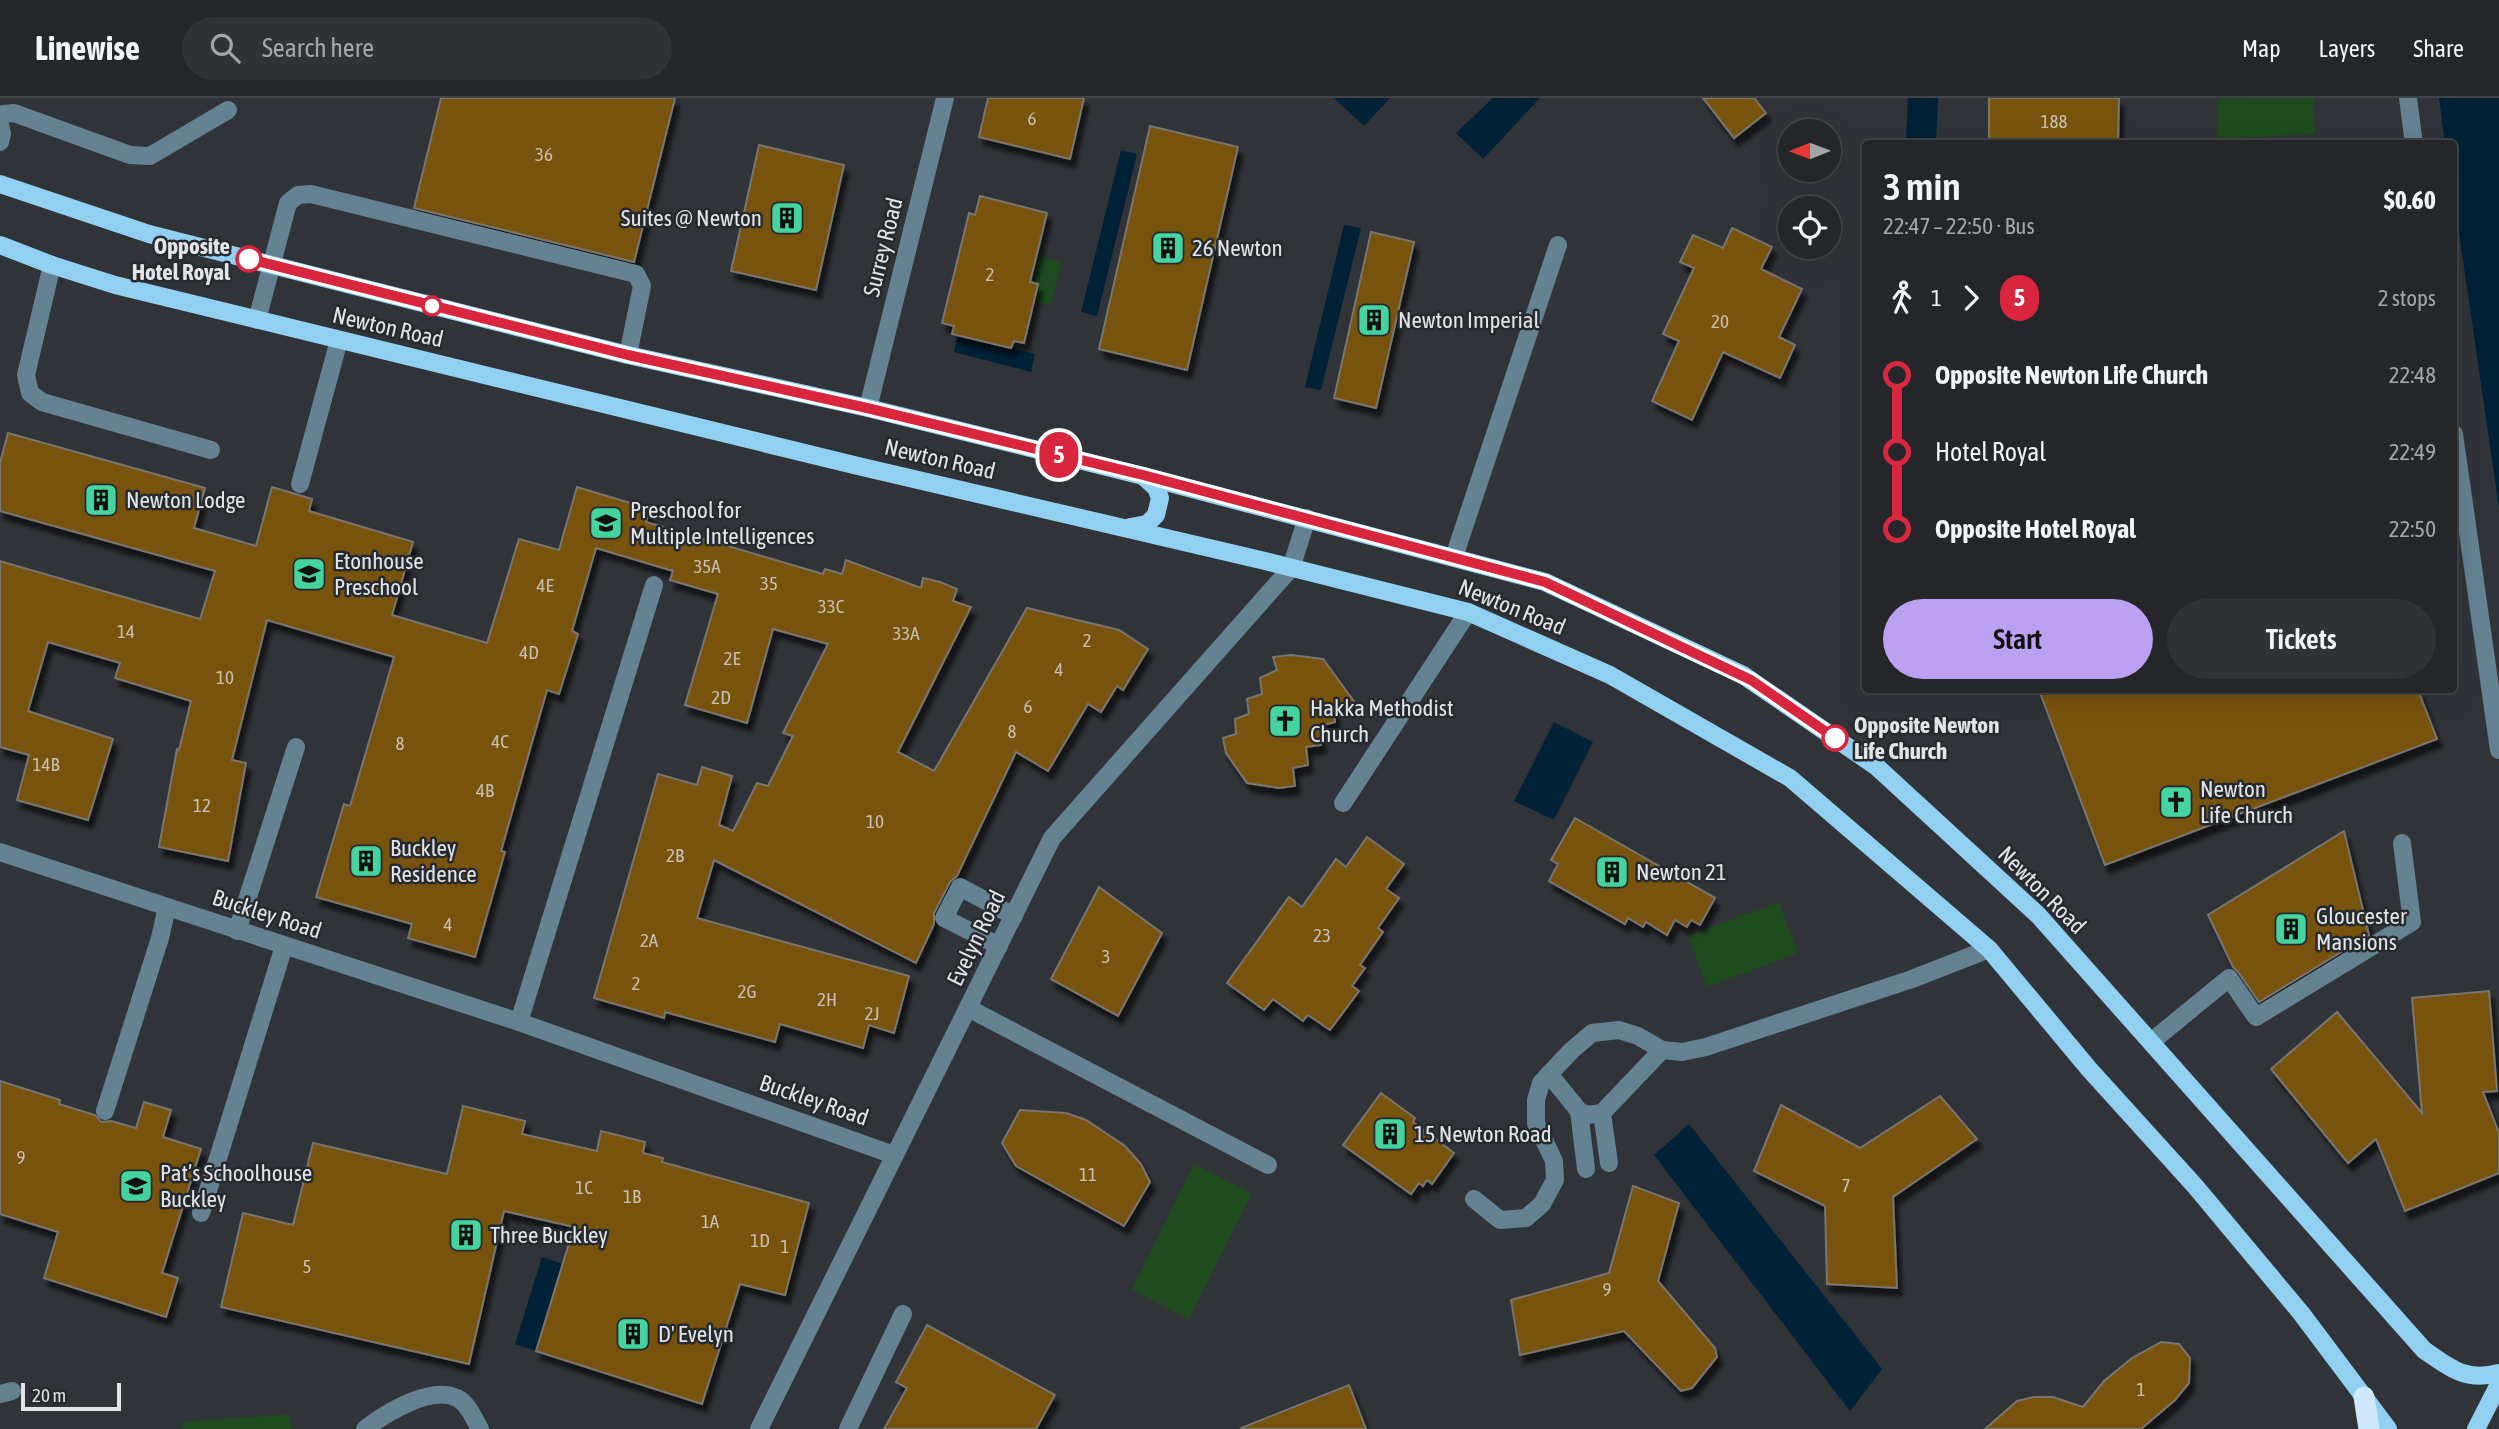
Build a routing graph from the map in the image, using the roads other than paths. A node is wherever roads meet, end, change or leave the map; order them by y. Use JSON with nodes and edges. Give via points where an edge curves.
{"nodes":[{"id":1,"x":945,"y":98,"type":"edge"},
{"id":2,"x":2408,"y":98,"type":"edge"},
{"id":3,"x":228,"y":110,"type":"dead end"},
{"id":4,"x":0,"y":118,"type":"edge"},
{"id":5,"x":0,"y":125,"type":"edge"},
{"id":6,"x":2413,"y":140,"type":"edge"},
{"id":7,"x":0,"y":142,"type":"edge"},
{"id":8,"x":0,"y":184,"type":"edge"},
{"id":9,"x":0,"y":245,"type":"edge"},
{"id":10,"x":1558,"y":245,"type":"dead end"},
{"id":11,"x":52,"y":265,"type":"junction"},
{"id":12,"x":271,"y":265,"type":"junction"},
{"id":13,"x":257,"y":320,"type":"junction"},
{"id":14,"x":339,"y":340,"type":"junction"},
{"id":15,"x":628,"y":355,"type":"junction"},
{"id":16,"x":867,"y":408,"type":"junction"},
{"id":17,"x":211,"y":450,"type":"dead end"},
{"id":18,"x":2457,"y":455,"type":"edge"},
{"id":19,"x":1143,"y":475,"type":"junction"},
{"id":20,"x":300,"y":484,"type":"dead end"},
{"id":21,"x":1307,"y":518,"type":"junction"},
{"id":22,"x":1127,"y":528,"type":"junction"},
{"id":23,"x":1454,"y":557,"type":"junction"},
{"id":24,"x":1291,"y":568,"type":"junction"},
{"id":25,"x":654,"y":585,"type":"dead end"},
{"id":26,"x":1468,"y":612,"type":"junction"},
{"id":27,"x":296,"y":747,"type":"dead end"},
{"id":28,"x":2499,"y":750,"type":"edge"},
{"id":29,"x":1343,"y":803,"type":"dead end"},
{"id":30,"x":2402,"y":843,"type":"dead end"},
{"id":31,"x":0,"y":852,"type":"edge"},
{"id":32,"x":167,"y":907,"type":"junction"},
{"id":33,"x":1014,"y":916,"type":"junction"},
{"id":34,"x":237,"y":931,"type":"junction"},
{"id":35,"x":284,"y":946,"type":"junction"},
{"id":36,"x":999,"y":946,"type":"junction"},
{"id":37,"x":1989,"y":949,"type":"junction"},
{"id":38,"x":968,"y":1009,"type":"junction"},
{"id":39,"x":519,"y":1022,"type":"junction"},
{"id":40,"x":2151,"y":1042,"type":"junction"},
{"id":41,"x":1662,"y":1050,"type":"junction"},
{"id":42,"x":1549,"y":1074,"type":"junction"},
{"id":43,"x":105,"y":1111,"type":"dead end"},
{"id":44,"x":1579,"y":1111,"type":"junction"},
{"id":45,"x":1602,"y":1113,"type":"junction"},
{"id":46,"x":894,"y":1155,"type":"junction"},
{"id":47,"x":1609,"y":1163,"type":"dead end"},
{"id":48,"x":1268,"y":1165,"type":"dead end"},
{"id":49,"x":1586,"y":1169,"type":"dead end"},
{"id":50,"x":1474,"y":1199,"type":"dead end"},
{"id":51,"x":201,"y":1213,"type":"dead end"},
{"id":52,"x":903,"y":1314,"type":"dead end"},
{"id":53,"x":2499,"y":1373,"type":"edge"},
{"id":54,"x":2499,"y":1384,"type":"edge"},
{"id":55,"x":2364,"y":1398,"type":"junction"},
{"id":56,"x":365,"y":1429,"type":"edge"},
{"id":57,"x":480,"y":1429,"type":"edge"},
{"id":58,"x":759,"y":1429,"type":"edge"},
{"id":59,"x":848,"y":1429,"type":"edge"},
{"id":60,"x":2369,"y":1429,"type":"edge"},
{"id":61,"x":2388,"y":1429,"type":"edge"},
{"id":62,"x":2476,"y":1429,"type":"edge"}],
"edges":[{"from":1,"to":16,"type":"street","name":"Surrey Road"},
{"from":2,"to":6,"type":"street"},
{"from":3,"to":4,"type":"street","via":[[150,156],[130,155],[14,113]]},
{"from":5,"to":7,"type":"street"},
{"from":8,"to":12,"type":"main road","name":"Newton Road","via":[[149,234]]},
{"from":9,"to":11,"type":"main road","name":"Newton Road"},
{"from":10,"to":23,"type":"street","name":"Newton Road"},
{"from":11,"to":13,"type":"main road","name":"Newton Road"},
{"from":11,"to":17,"type":"street","via":[[26,375],[30,393],[42,402]]},
{"from":12,"to":13,"type":"street"},
{"from":12,"to":15,"type":"main road","name":"Newton Road"},
{"from":12,"to":15,"type":"street","via":[[288,202],[311,194],[636,274],[642,286]]},
{"from":13,"to":14,"type":"main road","name":"Newton Road"},
{"from":14,"to":20,"type":"street"},
{"from":14,"to":22,"type":"main road","name":"Newton Road"},
{"from":15,"to":16,"type":"main road","name":"Newton Road"},
{"from":16,"to":19,"type":"main road","name":"Newton Road"},
{"from":18,"to":28,"type":"street"},
{"from":19,"to":21,"type":"main road","name":"Newton Road"},
{"from":19,"to":22,"type":"main road","via":[[1160,498],[1156,515],[1147,524]]},
{"from":21,"to":23,"type":"main road","name":"Newton Road"},
{"from":21,"to":24,"type":"street","name":"Evelyn Road"},
{"from":22,"to":24,"type":"main road","name":"Newton Road"},
{"from":23,"to":40,"type":"main road","name":"Newton Road","via":[[1545,582],[1743,675],[1866,759],[2038,915]]},
{"from":24,"to":26,"type":"main road","name":"Newton Road"},
{"from":24,"to":33,"type":"street","name":"Evelyn Road","via":[[1052,838]]},
{"from":25,"to":39,"type":"street"},
{"from":26,"to":29,"type":"street"},
{"from":26,"to":37,"type":"main road","name":"Newton Road","via":[[1610,675],[1790,778]]},
{"from":27,"to":34,"type":"street"},
{"from":30,"to":40,"type":"street","via":[[2412,922],[2256,1017],[2229,978]]},
{"from":31,"to":32,"type":"street","name":"Buckley Road"},
{"from":32,"to":34,"type":"street","name":"Buckley Road"},
{"from":32,"to":43,"type":"street"},
{"from":33,"to":36,"type":"street","name":"Evelyn Road"},
{"from":33,"to":36,"type":"street","via":[[960,887],[944,918]]},
{"from":34,"to":35,"type":"street","name":"Buckley Road"},
{"from":35,"to":39,"type":"street","name":"Buckley Road"},
{"from":35,"to":51,"type":"street"},
{"from":36,"to":38,"type":"street","name":"Evelyn Road"},
{"from":37,"to":41,"type":"street","via":[[1706,1047]]},
{"from":37,"to":55,"type":"main road","name":"Newton Road","via":[[2195,1186],[2301,1313]]},
{"from":38,"to":46,"type":"street","name":"Evelyn Road"},
{"from":38,"to":48,"type":"street"},
{"from":39,"to":46,"type":"street","name":"Buckley Road"},
{"from":40,"to":53,"type":"main road","name":"Newton Road","via":[[2424,1350],[2459,1374],[2486,1377]]},
{"from":41,"to":42,"type":"street","via":[[1619,1030],[1592,1033]]},
{"from":41,"to":45,"type":"street"},
{"from":42,"to":44,"type":"street"},
{"from":42,"to":50,"type":"street","via":[[1536,1100],[1536,1123],[1554,1161],[1555,1180],[1542,1204],[1526,1219],[1500,1220]]},
{"from":44,"to":45,"type":"street"},
{"from":44,"to":49,"type":"street"},
{"from":45,"to":47,"type":"street"},
{"from":46,"to":58,"type":"street","name":"Evelyn Road"},
{"from":52,"to":59,"type":"street"},
{"from":54,"to":62,"type":"main road"},
{"from":55,"to":60,"type":"highway"},
{"from":55,"to":61,"type":"main road","name":"Newton Road"},
{"from":56,"to":57,"type":"street","via":[[385,1414],[442,1393],[459,1399]]}]}
